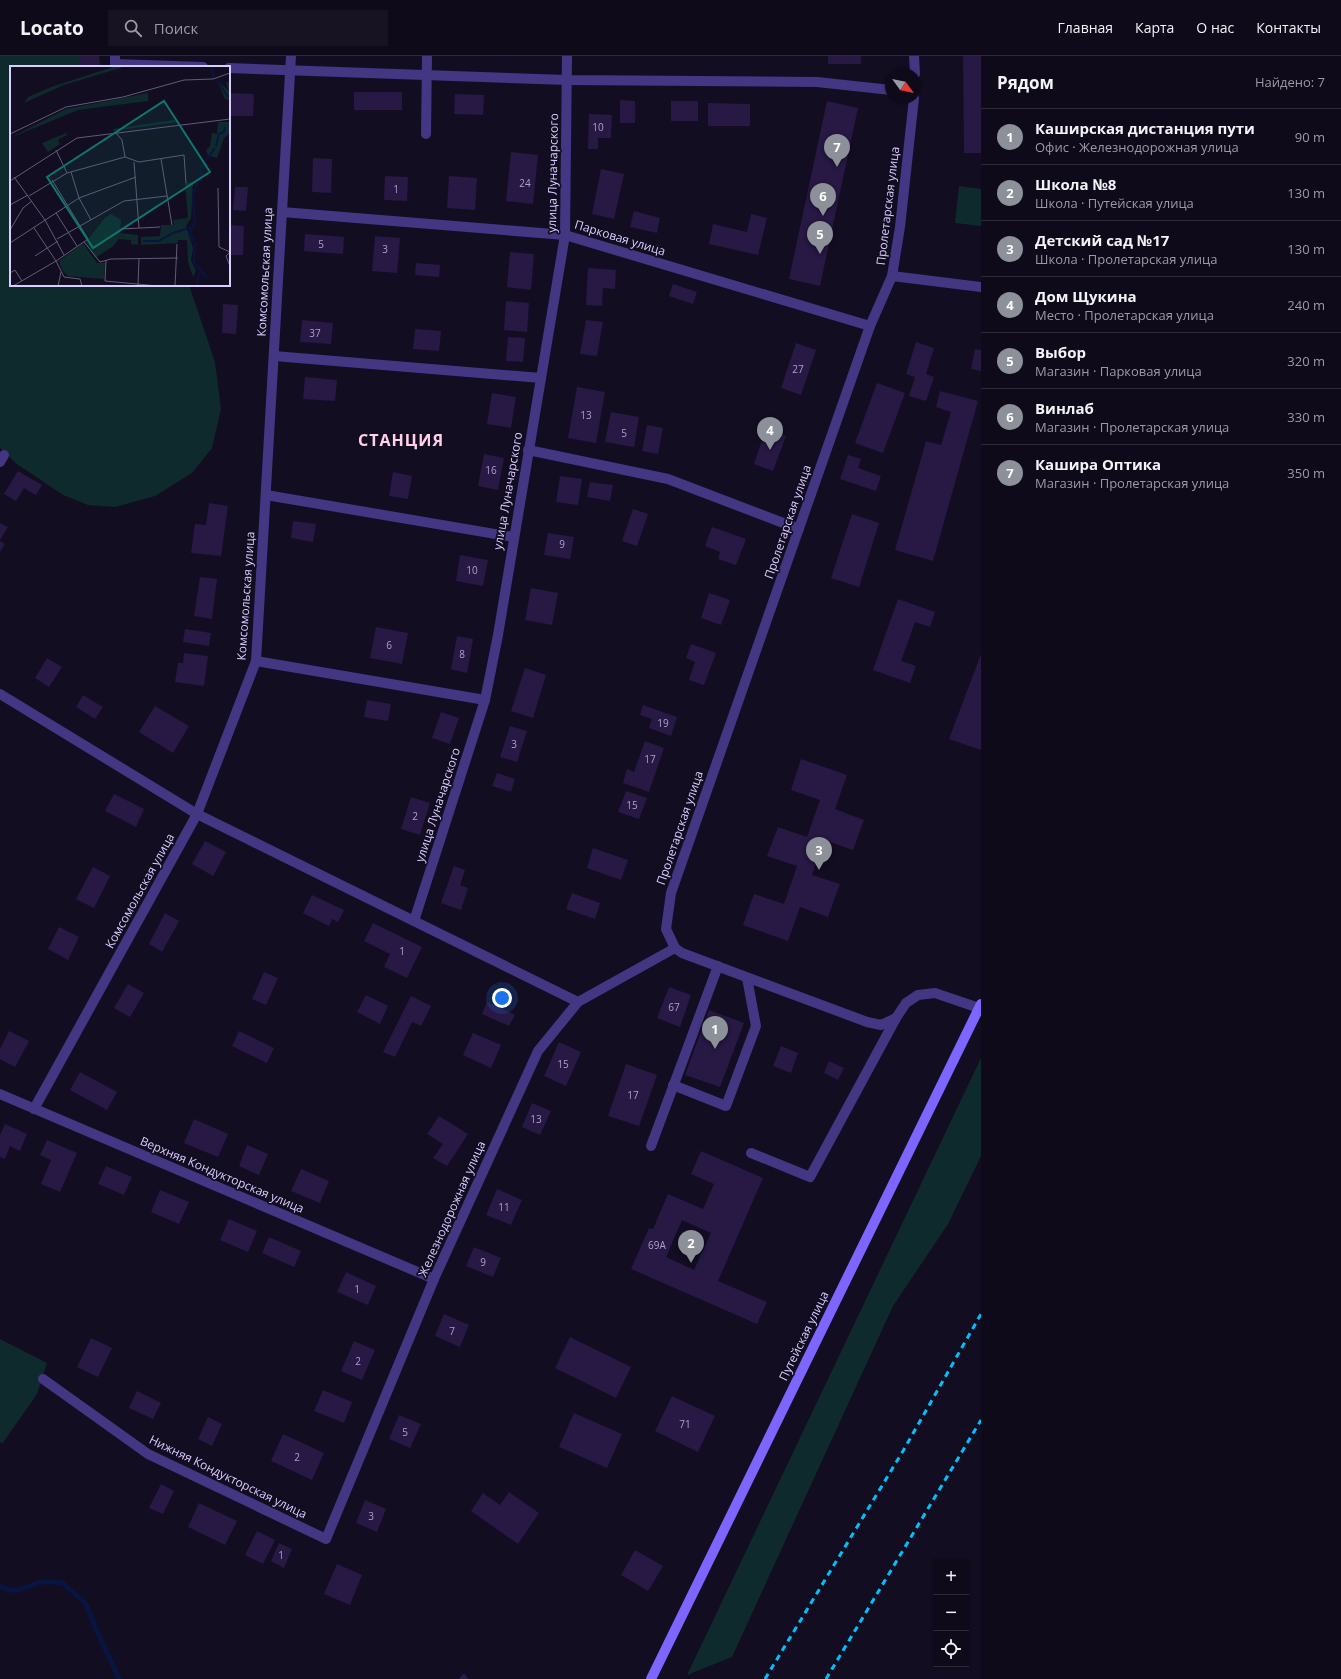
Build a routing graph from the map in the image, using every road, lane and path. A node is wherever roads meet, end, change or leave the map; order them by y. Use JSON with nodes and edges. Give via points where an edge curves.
{"nodes":[{"id":1,"x":291,"y":56,"type":"edge"},
{"id":2,"x":427,"y":56,"type":"edge"},
{"id":3,"x":568,"y":56,"type":"edge"},
{"id":4,"x":914,"y":56,"type":"edge"},
{"id":5,"x":115,"y":62,"type":"edge"},
{"id":6,"x":185,"y":66,"type":"edge"},
{"id":7,"x":230,"y":68,"type":"edge"},
{"id":8,"x":914,"y":68,"type":"edge"},
{"id":9,"x":290,"y":70,"type":"junction"},
{"id":10,"x":426,"y":75,"type":"junction"},
{"id":11,"x":567,"y":80,"type":"junction"},
{"id":12,"x":885,"y":89,"type":"edge"},
{"id":13,"x":913,"y":104,"type":"edge"},
{"id":14,"x":426,"y":134,"type":"dead end"},
{"id":15,"x":282,"y":212,"type":"junction"},
{"id":16,"x":565,"y":235,"type":"junction"},
{"id":17,"x":892,"y":276,"type":"junction"},
{"id":18,"x":981,"y":287,"type":"edge"},
{"id":19,"x":870,"y":326,"type":"junction"},
{"id":20,"x":274,"y":356,"type":"junction"},
{"id":21,"x":541,"y":378,"type":"junction"},
{"id":22,"x":528,"y":450,"type":"junction"},
{"id":23,"x":266,"y":495,"type":"junction"},
{"id":24,"x":799,"y":529,"type":"junction"},
{"id":25,"x":513,"y":537,"type":"junction"},
{"id":26,"x":256,"y":661,"type":"junction"},
{"id":27,"x":0,"y":694,"type":"edge"},
{"id":28,"x":486,"y":700,"type":"junction"},
{"id":29,"x":197,"y":814,"type":"junction"},
{"id":30,"x":414,"y":921,"type":"junction"},
{"id":31,"x":676,"y":948,"type":"junction"},
{"id":32,"x":718,"y":966,"type":"junction"},
{"id":33,"x":747,"y":978,"type":"junction"},
{"id":34,"x":578,"y":1002,"type":"junction"},
{"id":35,"x":980,"y":1006,"type":"edge"},
{"id":36,"x":896,"y":1018,"type":"junction"},
{"id":37,"x":673,"y":1085,"type":"junction"},
{"id":38,"x":0,"y":1094,"type":"edge"},
{"id":39,"x":34,"y":1109,"type":"junction"},
{"id":40,"x":651,"y":1146,"type":"dead end"},
{"id":41,"x":751,"y":1153,"type":"dead end"},
{"id":42,"x":434,"y":1280,"type":"junction"},
{"id":43,"x":43,"y":1379,"type":"dead end"},
{"id":44,"x":326,"y":1539,"type":"joint"},
{"id":45,"x":651,"y":1679,"type":"edge"}],
"edges":[{"from":1,"to":9,"type":"street","name":"Комсомольская улица"},
{"from":2,"to":10,"type":"street"},
{"from":3,"to":11,"type":"street","name":"улица Луначарского"},
{"from":4,"to":8,"type":"street"},
{"from":5,"to":6,"type":"street"},
{"from":7,"to":9,"type":"street"},
{"from":9,"to":10,"type":"street"},
{"from":9,"to":15,"type":"street","name":"Комсомольская улица"},
{"from":10,"to":11,"type":"street"},
{"from":10,"to":14,"type":"street"},
{"from":11,"to":12,"type":"street","via":[[817,82]]},
{"from":11,"to":16,"type":"street","name":"улица Луначарского"},
{"from":13,"to":17,"type":"street","name":"Пролетарская улица"},
{"from":15,"to":16,"type":"street","name":"Парковая улица"},
{"from":15,"to":20,"type":"street","name":"Комсомольская улица"},
{"from":16,"to":19,"type":"street","name":"Парковая улица"},
{"from":16,"to":21,"type":"street","name":"улица Луначарского"},
{"from":17,"to":18,"type":"street"},
{"from":17,"to":19,"type":"street","name":"Пролетарская улица"},
{"from":19,"to":24,"type":"street","name":"Пролетарская улица"},
{"from":20,"to":21,"type":"street"},
{"from":20,"to":23,"type":"street","name":"Комсомольская улица"},
{"from":21,"to":22,"type":"street","name":"улица Луначарского"},
{"from":22,"to":24,"type":"street","via":[[668,479]]},
{"from":22,"to":25,"type":"street","name":"улица Луначарского"},
{"from":23,"to":25,"type":"street"},
{"from":23,"to":26,"type":"street","name":"Комсомольская улица"},
{"from":24,"to":31,"type":"street","name":"Пролетарская улица","via":[[671,893],[666,929]]},
{"from":25,"to":28,"type":"street","name":"улица Луначарского"},
{"from":26,"to":28,"type":"street"},
{"from":26,"to":29,"type":"street","name":"Комсомольская улица"},
{"from":27,"to":29,"type":"street"},
{"from":28,"to":30,"type":"street","name":"улица Луначарского"},
{"from":29,"to":30,"type":"street"},
{"from":29,"to":39,"type":"street","name":"Комсомольская улица"},
{"from":30,"to":34,"type":"street"},
{"from":31,"to":32,"type":"street","via":[[682,953]]},
{"from":31,"to":34,"type":"street","name":"Железнодорожная улица"},
{"from":32,"to":33,"type":"street"},
{"from":32,"to":37,"type":"street"},
{"from":33,"to":36,"type":"street","via":[[868,1022],[881,1025]]},
{"from":33,"to":37,"type":"street","via":[[756,1026],[726,1106]]},
{"from":34,"to":42,"type":"street","name":"Железнодорожная улица","via":[[538,1051]]},
{"from":35,"to":36,"type":"street","via":[[936,993],[918,995],[906,1003]]},
{"from":35,"to":45,"type":"main road","name":"Путейская улица"},
{"from":36,"to":41,"type":"street","via":[[810,1177]]},
{"from":37,"to":40,"type":"street"},
{"from":38,"to":39,"type":"street","name":"Верхняя Кондукторская улица"},
{"from":39,"to":42,"type":"street","name":"Верхняя Кондукторская улица"},
{"from":42,"to":44,"type":"street","name":"Железнодорожная улица"},
{"from":43,"to":44,"type":"street","name":"Нижняя Кондукторская улица","via":[[148,1454]]}]}
